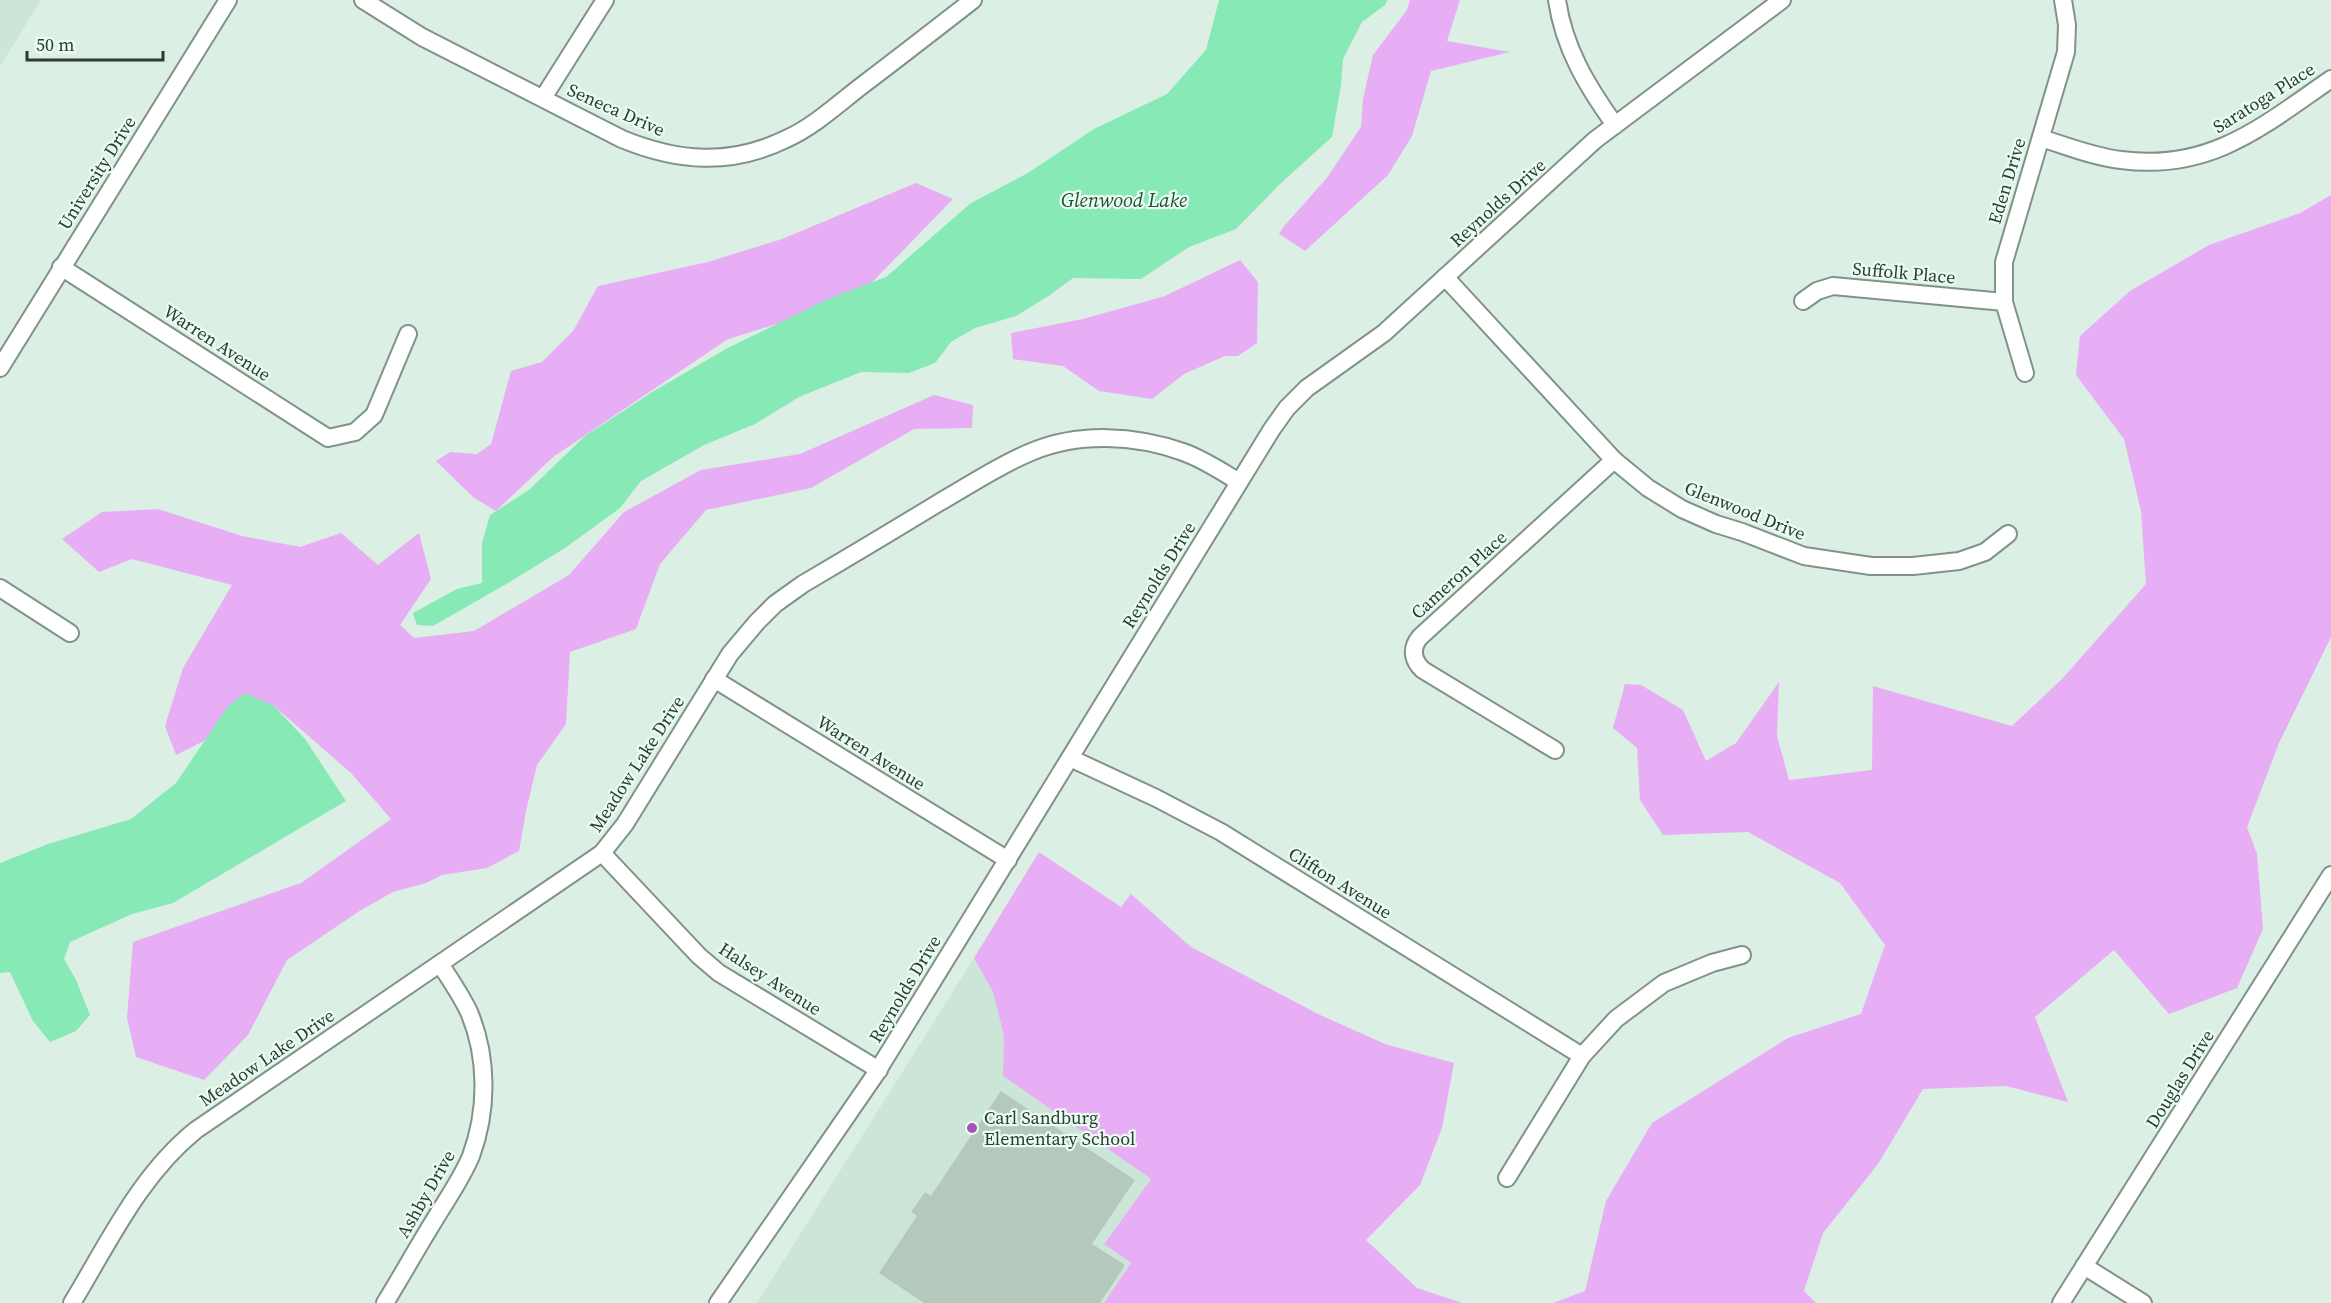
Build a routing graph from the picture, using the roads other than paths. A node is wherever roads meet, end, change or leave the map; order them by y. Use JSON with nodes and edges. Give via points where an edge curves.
{"nodes":[{"id":1,"x":228,"y":0,"type":"edge"},
{"id":2,"x":363,"y":0,"type":"edge"},
{"id":3,"x":605,"y":0,"type":"edge"},
{"id":4,"x":973,"y":0,"type":"edge"},
{"id":5,"x":1557,"y":0,"type":"edge"},
{"id":6,"x":1782,"y":0,"type":"edge"},
{"id":7,"x":2063,"y":0,"type":"edge"},
{"id":8,"x":2331,"y":79,"type":"edge"},
{"id":9,"x":543,"y":98,"type":"junction"},
{"id":10,"x":1615,"y":125,"type":"junction"},
{"id":11,"x":2041,"y":138,"type":"junction"},
{"id":12,"x":61,"y":267,"type":"junction"},
{"id":13,"x":1445,"y":277,"type":"junction"},
{"id":14,"x":1803,"y":301,"type":"dead end"},
{"id":15,"x":2004,"y":302,"type":"junction"},
{"id":16,"x":408,"y":334,"type":"dead end"},
{"id":17,"x":0,"y":368,"type":"edge"},
{"id":18,"x":2025,"y":373,"type":"dead end"},
{"id":19,"x":1614,"y":460,"type":"junction"},
{"id":20,"x":1239,"y":482,"type":"junction"},
{"id":21,"x":2008,"y":534,"type":"dead end"},
{"id":22,"x":0,"y":588,"type":"edge"},
{"id":23,"x":70,"y":633,"type":"dead end"},
{"id":24,"x":714,"y":679,"type":"junction"},
{"id":25,"x":1555,"y":750,"type":"dead end"},
{"id":26,"x":1070,"y":758,"type":"junction"},
{"id":27,"x":602,"y":853,"type":"junction"},
{"id":28,"x":1008,"y":860,"type":"junction"},
{"id":29,"x":2331,"y":875,"type":"edge"},
{"id":30,"x":1742,"y":955,"type":"dead end"},
{"id":31,"x":440,"y":964,"type":"junction"},
{"id":32,"x":1582,"y":1056,"type":"junction"},
{"id":33,"x":879,"y":1070,"type":"junction"},
{"id":34,"x":1508,"y":1178,"type":"dead end"},
{"id":35,"x":2084,"y":1266,"type":"junction"},
{"id":36,"x":72,"y":1303,"type":"edge"},
{"id":37,"x":385,"y":1303,"type":"edge"},
{"id":38,"x":718,"y":1303,"type":"edge"},
{"id":39,"x":2061,"y":1303,"type":"edge"},
{"id":40,"x":2143,"y":1303,"type":"edge"}],
"edges":[{"from":1,"to":12,"type":"street","name":"University Drive"},
{"from":2,"to":9,"type":"street","name":"Seneca Drive","via":[[422,37]]},
{"from":3,"to":9,"type":"street"},
{"from":4,"to":9,"type":"street","name":"Seneca Drive","via":[[816,121],[788,139],[731,157],[703,159],[646,149]]},
{"from":5,"to":10,"type":"street","via":[[1568,45],[1581,74]]},
{"from":6,"to":10,"type":"street","name":"Reynolds Drive"},
{"from":7,"to":11,"type":"street","name":"Eden Drive","via":[[2066,52]]},
{"from":8,"to":11,"type":"street","name":"Saratoga Place","via":[[2235,143],[2179,160],[2120,160]]},
{"from":10,"to":13,"type":"street","name":"Reynolds Drive"},
{"from":11,"to":15,"type":"street","name":"Eden Drive","via":[[2004,262]]},
{"from":12,"to":16,"type":"street","name":"Warren Avenue","via":[[328,438],[355,432],[374,415]]},
{"from":12,"to":17,"type":"street","name":"University Drive"},
{"from":13,"to":19,"type":"street","name":"Glenwood Drive"},
{"from":13,"to":20,"type":"street","name":"Reynolds Drive","via":[[1384,333],[1307,388],[1287,408]]},
{"from":14,"to":15,"type":"street","name":"Suffolk Place","via":[[1833,286]]},
{"from":15,"to":18,"type":"street","name":"Eden Drive"},
{"from":19,"to":21,"type":"street","name":"Glenwood Drive","via":[[1682,509],[1820,560],[1881,566],[1959,561],[1985,552]]},
{"from":19,"to":25,"type":"street","name":"Cameron Place","via":[[1420,637],[1414,647],[1416,664],[1423,670]]},
{"from":20,"to":24,"type":"street","name":"Meadow Lake Drive","via":[[1184,453],[1153,443],[1082,440],[1033,451],[987,474],[784,597],[751,627]]},
{"from":20,"to":26,"type":"street","name":"Reynolds Drive"},
{"from":22,"to":23,"type":"street"},
{"from":24,"to":27,"type":"street","name":"Meadow Lake Drive","via":[[625,824]]},
{"from":24,"to":28,"type":"street","name":"Warren Avenue"},
{"from":26,"to":28,"type":"street","name":"Reynolds Drive"},
{"from":26,"to":32,"type":"street","name":"Clifton Avenue","via":[[1221,832]]},
{"from":27,"to":31,"type":"street","name":"Meadow Lake Drive"},
{"from":27,"to":33,"type":"street","name":"Halsey Avenue","via":[[719,973]]},
{"from":28,"to":33,"type":"street","name":"Reynolds Drive"},
{"from":29,"to":35,"type":"street","name":"Douglas Drive"},
{"from":30,"to":32,"type":"street","via":[[1664,983],[1616,1019]]},
{"from":31,"to":36,"type":"street","name":"Meadow Lake Drive","via":[[174,1147],[146,1182]]},
{"from":31,"to":37,"type":"street","name":"Ashby Drive","via":[[469,1012],[479,1043],[484,1098],[480,1127],[457,1183]]},
{"from":32,"to":34,"type":"street"},
{"from":33,"to":38,"type":"street","name":"Reynolds Drive"},
{"from":35,"to":39,"type":"street","name":"Douglas Drive"},
{"from":35,"to":40,"type":"street"}]}
